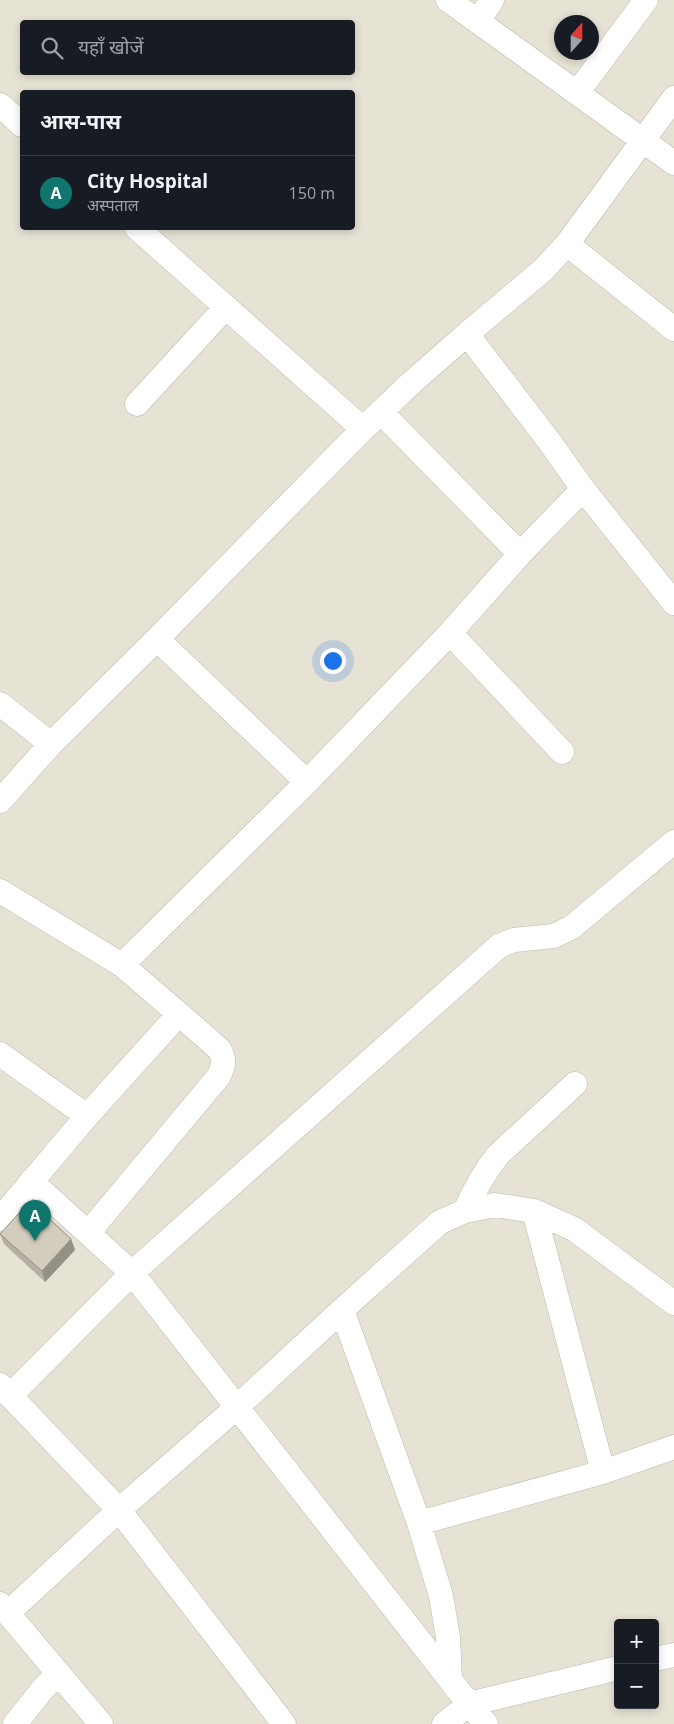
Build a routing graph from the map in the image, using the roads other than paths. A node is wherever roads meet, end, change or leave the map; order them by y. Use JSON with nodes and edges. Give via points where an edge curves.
{"nodes":[{"id":1,"x":448,"y":0,"type":"edge"},
{"id":2,"x":492,"y":0,"type":"edge"},
{"id":3,"x":646,"y":0,"type":"edge"},
{"id":4,"x":478,"y":21,"type":"junction"},
{"id":5,"x":577,"y":93,"type":"junction"},
{"id":6,"x":674,"y":98,"type":"edge"},
{"id":7,"x":0,"y":105,"type":"edge"},
{"id":8,"x":20,"y":123,"type":"edge"},
{"id":9,"x":644,"y":141,"type":"junction"},
{"id":10,"x":674,"y":164,"type":"edge"},
{"id":11,"x":139,"y":230,"type":"edge"},
{"id":12,"x":567,"y":244,"type":"junction"},
{"id":13,"x":226,"y":307,"type":"junction"},
{"id":14,"x":674,"y":329,"type":"edge"},
{"id":15,"x":466,"y":334,"type":"junction"},
{"id":16,"x":137,"y":404,"type":"dead end"},
{"id":17,"x":381,"y":412,"type":"junction"},
{"id":18,"x":363,"y":429,"type":"junction"},
{"id":19,"x":583,"y":489,"type":"junction"},
{"id":20,"x":520,"y":554,"type":"junction"},
{"id":21,"x":674,"y":603,"type":"edge"},
{"id":22,"x":450,"y":633,"type":"junction"},
{"id":23,"x":157,"y":639,"type":"junction"},
{"id":24,"x":0,"y":704,"type":"edge"},
{"id":25,"x":51,"y":744,"type":"junction"},
{"id":26,"x":562,"y":752,"type":"dead end"},
{"id":27,"x":307,"y":782,"type":"junction"},
{"id":28,"x":0,"y":801,"type":"edge"},
{"id":29,"x":674,"y":842,"type":"edge"},
{"id":30,"x":0,"y":891,"type":"edge"},
{"id":31,"x":122,"y":965,"type":"junction"},
{"id":32,"x":179,"y":1014,"type":"junction"},
{"id":33,"x":0,"y":1054,"type":"edge"},
{"id":34,"x":575,"y":1084,"type":"dead end"},
{"id":35,"x":87,"y":1116,"type":"junction"},
{"id":36,"x":31,"y":1181,"type":"junction"},
{"id":37,"x":4,"y":1208,"type":"edge"},
{"id":38,"x":465,"y":1210,"type":"junction"},
{"id":39,"x":534,"y":1211,"type":"junction"},
{"id":40,"x":88,"y":1233,"type":"junction"},
{"id":41,"x":132,"y":1273,"type":"junction"},
{"id":42,"x":674,"y":1303,"type":"edge"},
{"id":43,"x":342,"y":1310,"type":"junction"},
{"id":44,"x":5,"y":1391,"type":"edge"},
{"id":45,"x":237,"y":1407,"type":"junction"},
{"id":46,"x":674,"y":1447,"type":"edge"},
{"id":47,"x":603,"y":1472,"type":"junction"},
{"id":48,"x":119,"y":1510,"type":"junction"},
{"id":49,"x":419,"y":1523,"type":"junction"},
{"id":50,"x":4,"y":1608,"type":"edge"},
{"id":51,"x":674,"y":1654,"type":"edge"},
{"id":52,"x":659,"y":1658,"type":"edge"},
{"id":53,"x":614,"y":1669,"type":"edge"},
{"id":54,"x":58,"y":1674,"type":"junction"},
{"id":55,"x":450,"y":1680,"type":"junction"},
{"id":56,"x":469,"y":1704,"type":"junction"},
{"id":57,"x":15,"y":1724,"type":"edge"},
{"id":58,"x":101,"y":1724,"type":"edge"},
{"id":59,"x":284,"y":1724,"type":"edge"},
{"id":60,"x":444,"y":1724,"type":"edge"},
{"id":61,"x":486,"y":1724,"type":"edge"}],
"edges":[{"from":1,"to":4,"type":"street"},
{"from":2,"to":4,"type":"street"},
{"from":3,"to":5,"type":"street"},
{"from":4,"to":5,"type":"street"},
{"from":5,"to":9,"type":"street"},
{"from":6,"to":9,"type":"street"},
{"from":7,"to":8,"type":"street"},
{"from":9,"to":10,"type":"street"},
{"from":9,"to":12,"type":"street"},
{"from":11,"to":13,"type":"street"},
{"from":12,"to":14,"type":"street"},
{"from":12,"to":15,"type":"street","via":[[543,270]]},
{"from":13,"to":16,"type":"street"},
{"from":13,"to":18,"type":"street"},
{"from":15,"to":17,"type":"street"},
{"from":15,"to":19,"type":"street"},
{"from":17,"to":18,"type":"street"},
{"from":17,"to":20,"type":"street"},
{"from":18,"to":23,"type":"street"},
{"from":19,"to":20,"type":"street"},
{"from":19,"to":21,"type":"street"},
{"from":20,"to":22,"type":"street"},
{"from":22,"to":26,"type":"street"},
{"from":22,"to":27,"type":"street"},
{"from":23,"to":25,"type":"street"},
{"from":23,"to":27,"type":"street"},
{"from":24,"to":25,"type":"street"},
{"from":25,"to":28,"type":"street"},
{"from":27,"to":31,"type":"street"},
{"from":29,"to":41,"type":"street","via":[[572,928],[554,936],[514,940],[499,946]]},
{"from":30,"to":31,"type":"street"},
{"from":31,"to":32,"type":"street"},
{"from":32,"to":35,"type":"street"},
{"from":32,"to":40,"type":"street","via":[[220,1048],[224,1066]]},
{"from":33,"to":35,"type":"street"},
{"from":34,"to":38,"type":"street","via":[[488,1167]]},
{"from":35,"to":36,"type":"street"},
{"from":36,"to":37,"type":"street"},
{"from":36,"to":40,"type":"street"},
{"from":38,"to":39,"type":"street","via":[[495,1205]]},
{"from":38,"to":43,"type":"street","via":[[440,1222]]},
{"from":39,"to":42,"type":"street","via":[[574,1229]]},
{"from":39,"to":47,"type":"street"},
{"from":40,"to":41,"type":"street"},
{"from":41,"to":44,"type":"street"},
{"from":41,"to":45,"type":"street"},
{"from":43,"to":45,"type":"street"},
{"from":43,"to":49,"type":"street"},
{"from":44,"to":48,"type":"street"},
{"from":45,"to":48,"type":"street"},
{"from":45,"to":55,"type":"street"},
{"from":46,"to":47,"type":"street"},
{"from":47,"to":49,"type":"street"},
{"from":48,"to":50,"type":"street"},
{"from":48,"to":59,"type":"street"},
{"from":49,"to":55,"type":"street","via":[[441,1596],[448,1637]]},
{"from":50,"to":54,"type":"street"},
{"from":51,"to":52,"type":"street"},
{"from":53,"to":56,"type":"street"},
{"from":54,"to":57,"type":"street"},
{"from":54,"to":58,"type":"street"},
{"from":55,"to":56,"type":"street"},
{"from":56,"to":60,"type":"street"},
{"from":56,"to":61,"type":"street"}]}
